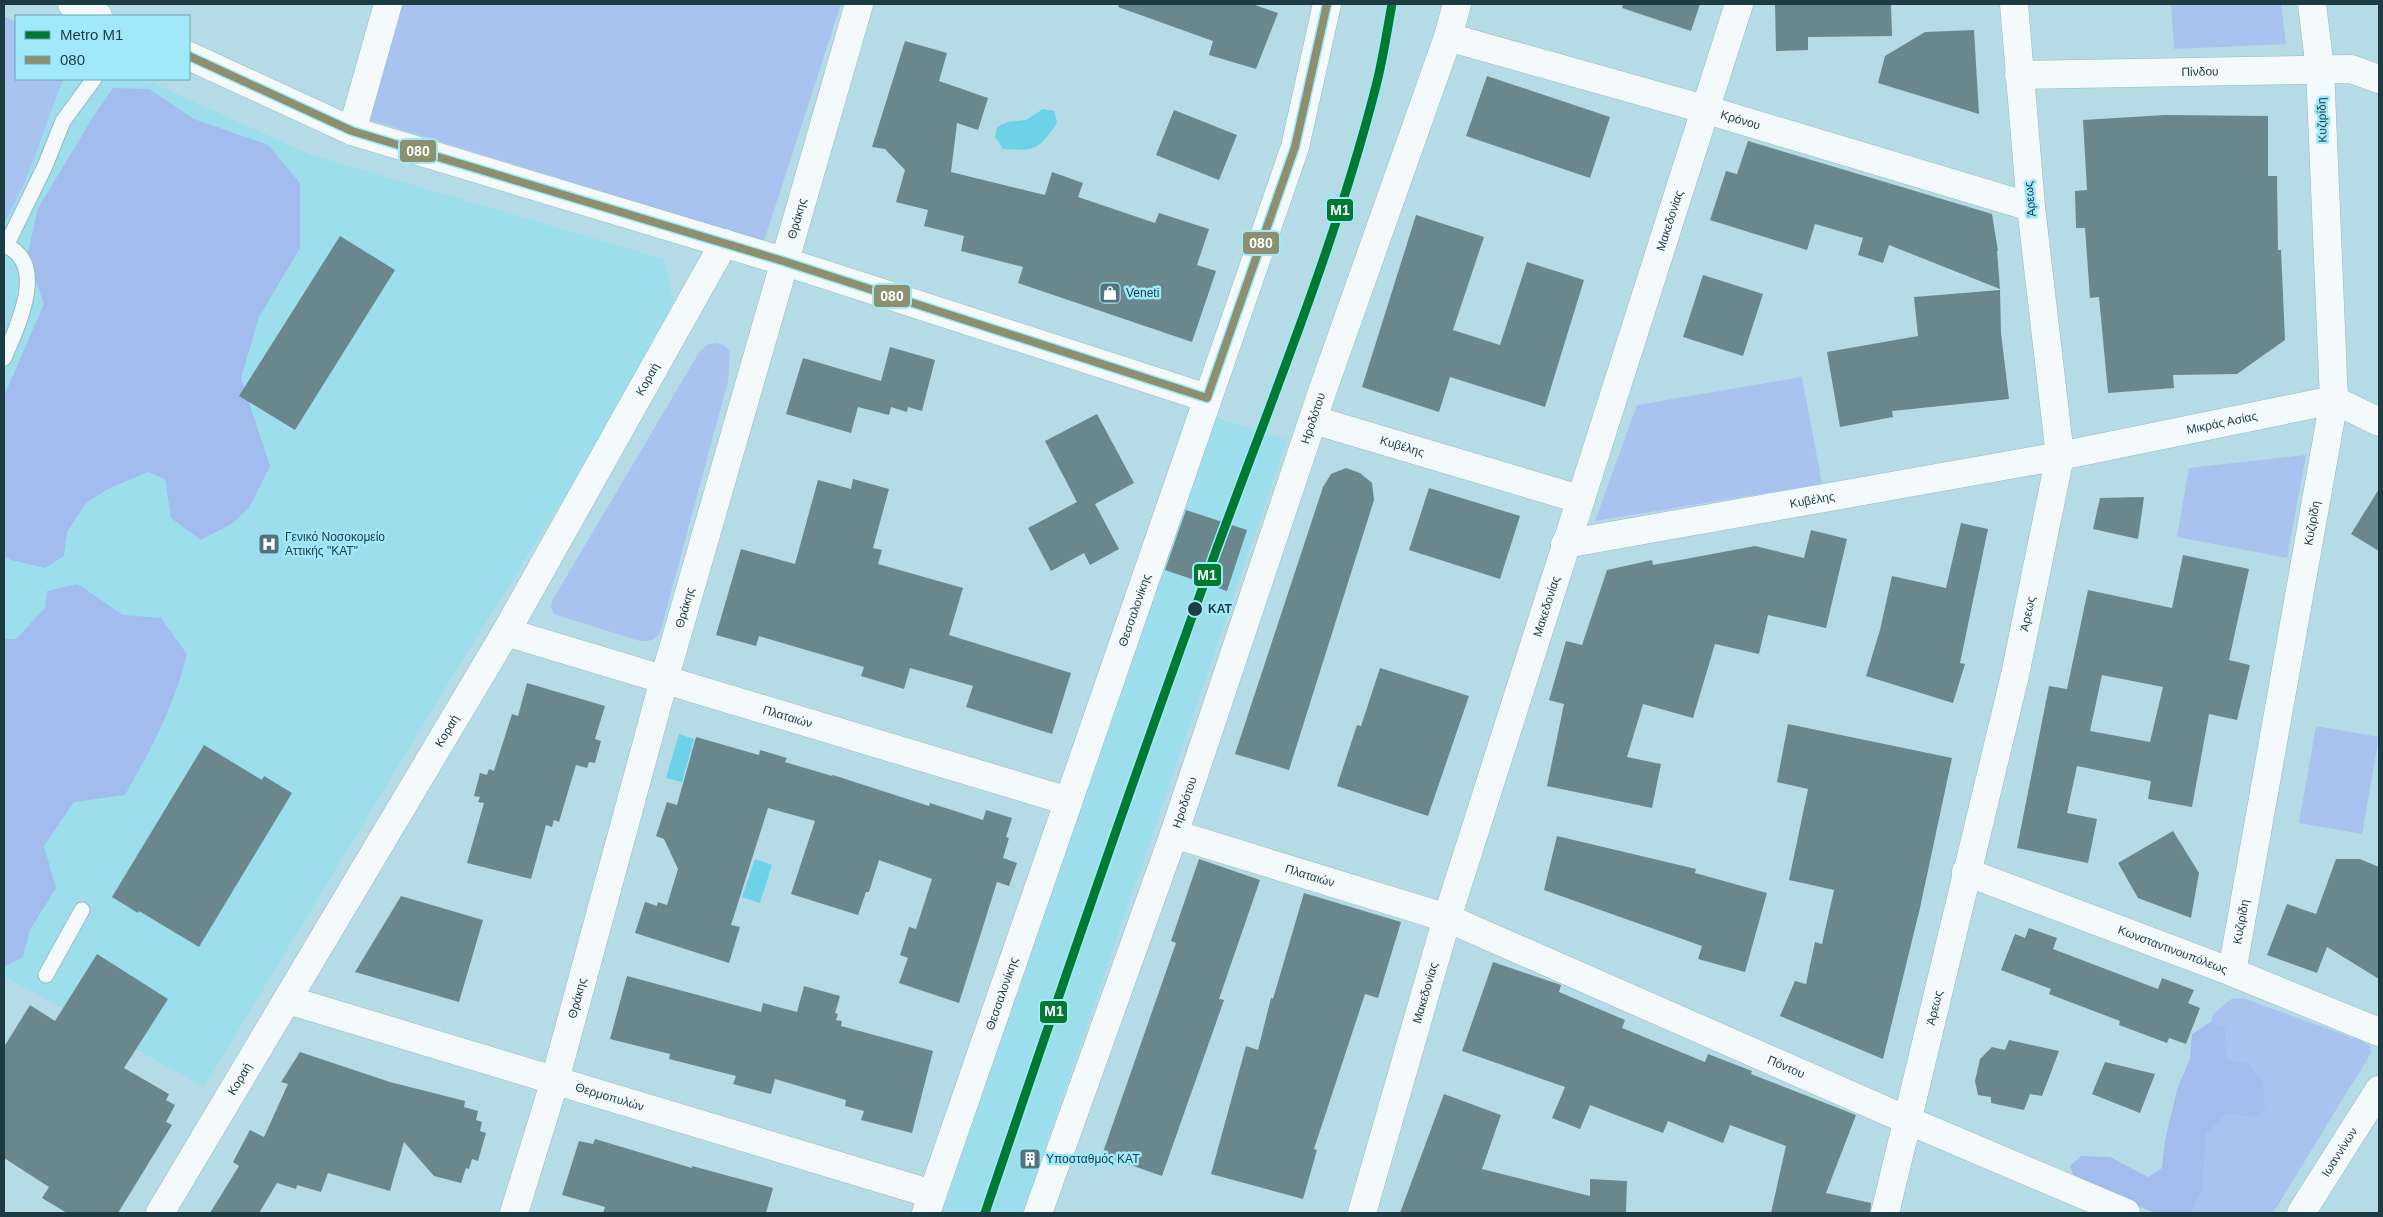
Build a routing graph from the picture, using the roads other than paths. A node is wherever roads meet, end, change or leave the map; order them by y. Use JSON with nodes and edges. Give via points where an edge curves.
{"nodes":[{"id":1,"x":72,"y":4,"type":"edge"},
{"id":2,"x":388,"y":4,"type":"edge"},
{"id":3,"x":858,"y":4,"type":"edge"},
{"id":4,"x":1327,"y":4,"type":"edge"},
{"id":5,"x":1457,"y":4,"type":"edge"},
{"id":6,"x":1739,"y":4,"type":"edge"},
{"id":7,"x":2014,"y":4,"type":"edge"},
{"id":8,"x":2312,"y":4,"type":"edge"},
{"id":9,"x":96,"y":15,"type":"edge"},
{"id":10,"x":1448,"y":37,"type":"junction"},
{"id":11,"x":190,"y":56,"type":"edge"},
{"id":12,"x":2320,"y":69,"type":"junction"},
{"id":13,"x":2019,"y":76,"type":"junction"},
{"id":14,"x":2379,"y":79,"type":"edge"},
{"id":15,"x":93,"y":80,"type":"edge"},
{"id":16,"x":1704,"y":109,"type":"junction"},
{"id":17,"x":352,"y":131,"type":"junction"},
{"id":18,"x":2031,"y":207,"type":"junction"},
{"id":19,"x":724,"y":243,"type":"junction"},
{"id":20,"x":5,"y":246,"type":"edge"},
{"id":21,"x":783,"y":261,"type":"junction"},
{"id":22,"x":4,"y":358,"type":"edge"},
{"id":23,"x":1207,"y":398,"type":"junction"},
{"id":24,"x":2334,"y":400,"type":"junction"},
{"id":25,"x":1314,"y":420,"type":"junction"},
{"id":26,"x":2379,"y":422,"type":"edge"},
{"id":27,"x":2060,"y":456,"type":"junction"},
{"id":28,"x":1579,"y":499,"type":"junction"},
{"id":29,"x":1565,"y":544,"type":"junction"},
{"id":30,"x":506,"y":632,"type":"junction"},
{"id":31,"x":664,"y":680,"type":"junction"},
{"id":32,"x":1068,"y":801,"type":"junction"},
{"id":33,"x":1174,"y":834,"type":"junction"},
{"id":34,"x":1966,"y":872,"type":"junction"},
{"id":35,"x":82,"y":910,"type":"dead end"},
{"id":36,"x":1447,"y":918,"type":"junction"},
{"id":37,"x":2232,"y":972,"type":"junction"},
{"id":38,"x":46,"y":975,"type":"dead end"},
{"id":39,"x":288,"y":1000,"type":"junction"},
{"id":40,"x":2379,"y":1032,"type":"edge"},
{"id":41,"x":556,"y":1080,"type":"junction"},
{"id":42,"x":2379,"y":1090,"type":"edge"},
{"id":43,"x":1907,"y":1120,"type":"junction"},
{"id":44,"x":929,"y":1204,"type":"edge"},
{"id":45,"x":1040,"y":1212,"type":"edge"},
{"id":46,"x":160,"y":1213,"type":"edge"},
{"id":47,"x":514,"y":1213,"type":"edge"},
{"id":48,"x":1362,"y":1213,"type":"edge"},
{"id":49,"x":1885,"y":1213,"type":"edge"},
{"id":50,"x":2126,"y":1213,"type":"edge"},
{"id":51,"x":2301,"y":1213,"type":"edge"}],
"edges":[{"from":1,"to":9,"type":"street"},
{"from":2,"to":17,"type":"street"},
{"from":3,"to":21,"type":"street","name":"Θράκης"},
{"from":4,"to":23,"type":"street","name":"Θεσσαλονίκης","via":[[1295,147]]},
{"from":5,"to":10,"type":"street","name":"Ηροδότου"},
{"from":6,"to":16,"type":"street","name":"Μακεδονίας"},
{"from":7,"to":13,"type":"street","name":"Άρεως"},
{"from":8,"to":12,"type":"street","name":"Κυζιρίδη"},
{"from":10,"to":16,"type":"street","name":"Κρόνου"},
{"from":10,"to":25,"type":"street","name":"Ηροδότου"},
{"from":11,"to":17,"type":"street"},
{"from":12,"to":13,"type":"street","name":"Πίνδου"},
{"from":12,"to":14,"type":"street","name":"Πίνδου","via":[[2351,70]]},
{"from":12,"to":24,"type":"street","name":"Κυζιρίδη"},
{"from":13,"to":18,"type":"street","name":"Άρεως"},
{"from":15,"to":20,"type":"lane","via":[[63,121],[45,166]]},
{"from":16,"to":18,"type":"street","name":"Κρόνου"},
{"from":16,"to":28,"type":"street","name":"Μακεδονίας"},
{"from":17,"to":19,"type":"street"},
{"from":18,"to":27,"type":"street","name":"Άρεως"},
{"from":19,"to":21,"type":"street"},
{"from":19,"to":30,"type":"street","name":"Κοραή"},
{"from":20,"to":22,"type":"lane","via":[[24,265],[28,280],[20,320]]},
{"from":21,"to":23,"type":"street"},
{"from":21,"to":31,"type":"street","name":"Θράκης"},
{"from":23,"to":32,"type":"street","name":"Θεσσαλονίκης"},
{"from":24,"to":26,"type":"street"},
{"from":24,"to":27,"type":"street","name":"Μικράς Ασίας"},
{"from":24,"to":37,"type":"street","name":"Κυζιρίδη"},
{"from":25,"to":28,"type":"street","name":"Κυβέλης"},
{"from":25,"to":33,"type":"street","name":"Ηροδότου"},
{"from":27,"to":29,"type":"street","name":"Κυβέλης"},
{"from":27,"to":34,"type":"street","name":"Άρεως","via":[[2015,675]]},
{"from":28,"to":29,"type":"street","name":"Μακεδονίας"},
{"from":29,"to":36,"type":"street","name":"Μακεδονίας"},
{"from":30,"to":31,"type":"street","name":"Πλαταιών"},
{"from":30,"to":39,"type":"street","name":"Κοραή"},
{"from":31,"to":32,"type":"street","name":"Πλαταιών"},
{"from":31,"to":41,"type":"street","name":"Θράκης"},
{"from":32,"to":44,"type":"street","name":"Θεσσαλονίκης"},
{"from":33,"to":36,"type":"street","name":"Πλαταιών"},
{"from":33,"to":45,"type":"street"},
{"from":34,"to":37,"type":"street","name":"Κωνσταντινουπόλεως"},
{"from":34,"to":43,"type":"street","name":"Άρεως"},
{"from":35,"to":38,"type":"lane"},
{"from":36,"to":43,"type":"street","name":"Πόντου"},
{"from":36,"to":48,"type":"street","name":"Μακεδονίας"},
{"from":37,"to":40,"type":"street","name":"Κωνσταντινουπόλεως"},
{"from":39,"to":41,"type":"street","name":"Θερμοπυλών"},
{"from":39,"to":46,"type":"street","name":"Κοραή"},
{"from":41,"to":44,"type":"street","name":"Θερμοπυλών"},
{"from":41,"to":47,"type":"street","name":"Θράκης"},
{"from":42,"to":51,"type":"street","name":"Ιωαννίνων"},
{"from":43,"to":49,"type":"street","name":"Άρεως"},
{"from":43,"to":50,"type":"street","name":"Πόντου"}]}
